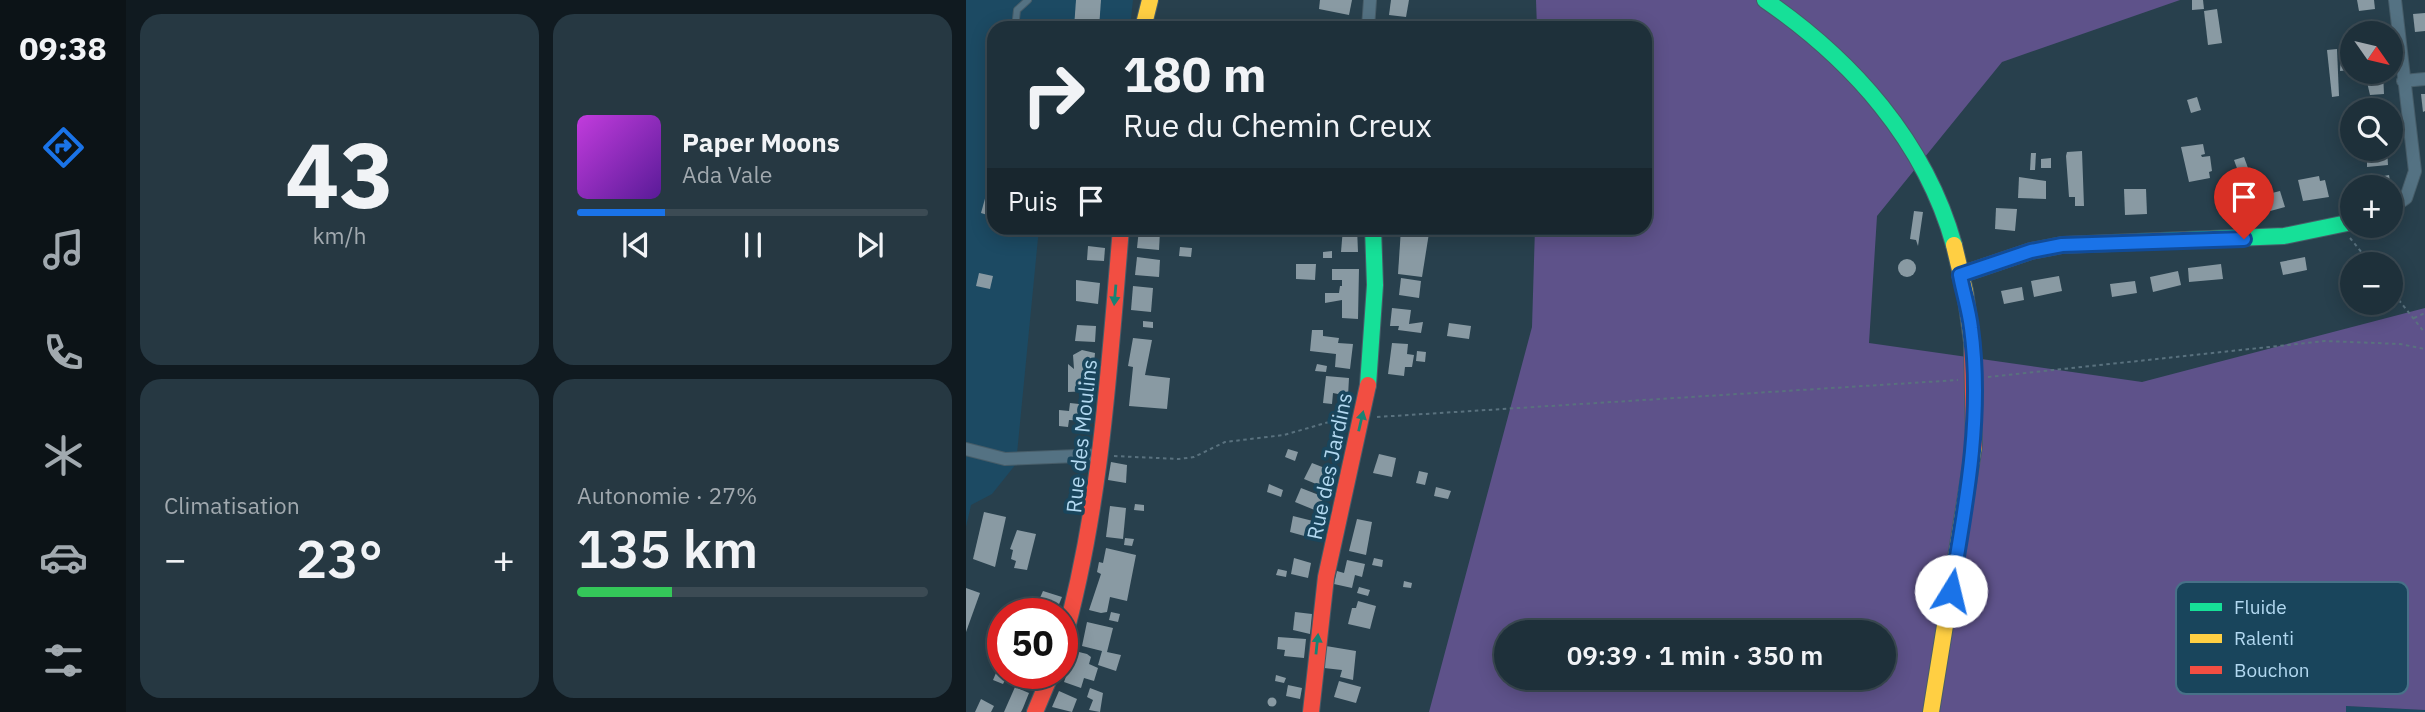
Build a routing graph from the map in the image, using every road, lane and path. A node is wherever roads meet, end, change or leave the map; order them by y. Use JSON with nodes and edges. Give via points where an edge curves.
{"nodes":[{"id":1,"x":1028,"y":0,"type":"edge"},
{"id":2,"x":1140,"y":0,"type":"edge"},
{"id":3,"x":1150,"y":0,"type":"edge"},
{"id":4,"x":1370,"y":0,"type":"edge"},
{"id":5,"x":1765,"y":0,"type":"edge"},
{"id":6,"x":2395,"y":0,"type":"edge"},
{"id":7,"x":1016,"y":21,"type":"edge"},
{"id":8,"x":1141,"y":21,"type":"edge"},
{"id":9,"x":1143,"y":21,"type":"edge"},
{"id":10,"x":1368,"y":21,"type":"edge"},
{"id":11,"x":2397,"y":21,"type":"edge"},
{"id":12,"x":2425,"y":79,"type":"edge"},
{"id":13,"x":2403,"y":81,"type":"joint"},
{"id":14,"x":2403,"y":200,"type":"edge"},
{"id":15,"x":2340,"y":225,"type":"edge"},
{"id":16,"x":1120,"y":235,"type":"edge"},
{"id":17,"x":1373,"y":235,"type":"edge"},
{"id":18,"x":1960,"y":275,"type":"junction"},
{"id":19,"x":2403,"y":305,"type":"edge"},
{"id":20,"x":2425,"y":313,"type":"edge"},
{"id":21,"x":2413,"y":318,"type":"junction"},
{"id":22,"x":2425,"y":333,"type":"edge"},
{"id":23,"x":2425,"y":349,"type":"edge"},
{"id":24,"x":2045,"y":372,"type":"dead end"},
{"id":25,"x":1920,"y":383,"type":"dead end"},
{"id":26,"x":1361,"y":423,"type":"junction"},
{"id":27,"x":966,"y":449,"type":"edge"},
{"id":28,"x":1101,"y":455,"type":"junction"},
{"id":29,"x":1076,"y":598,"type":"edge"},
{"id":30,"x":1045,"y":689,"type":"edge"},
{"id":31,"x":1035,"y":712,"type":"edge"},
{"id":32,"x":1311,"y":712,"type":"edge"},
{"id":33,"x":1931,"y":712,"type":"edge"}],
"edges":[{"from":1,"to":7,"type":"lane","via":[[1017,10]]},
{"from":2,"to":8,"type":"main road"},
{"from":3,"to":9,"type":"main road"},
{"from":4,"to":10,"type":"street"},
{"from":5,"to":18,"type":"main road","via":[[1825,45],[1892,117],[1918,156],[1941,210]]},
{"from":6,"to":11,"type":"street"},
{"from":12,"to":13,"type":"street"},
{"from":13,"to":14,"type":"street","via":[[2415,171]]},
{"from":15,"to":18,"type":"main road","via":[[2260,238],[2062,245]]},
{"from":16,"to":28,"type":"main road","name":"Rue des Moulins","one_way":true},
{"from":26,"to":17,"type":"main road","name":"Rue des Jardins","one_way":true,"via":[[1375,285]]},
{"from":18,"to":33,"type":"main road","bridge":true,"via":[[1972,342],[1974,446]]},
{"from":19,"to":21,"type":"path"},
{"from":20,"to":21,"type":"path"},
{"from":21,"to":22,"type":"path"},
{"from":23,"to":24,"type":"path","via":[[2325,341]]},
{"from":25,"to":26,"type":"path"},
{"from":26,"to":28,"type":"path","via":[[1329,422],[1284,435],[1224,442],[1179,459]]},
{"from":32,"to":26,"type":"main road","name":"Rue des Jardins","one_way":true,"via":[[1326,576]]},
{"from":27,"to":28,"type":"street","via":[[1005,459]]},
{"from":28,"to":29,"type":"main road","name":"Rue des Moulins","via":[[1088,555]]},
{"from":30,"to":31,"type":"main road"}]}
